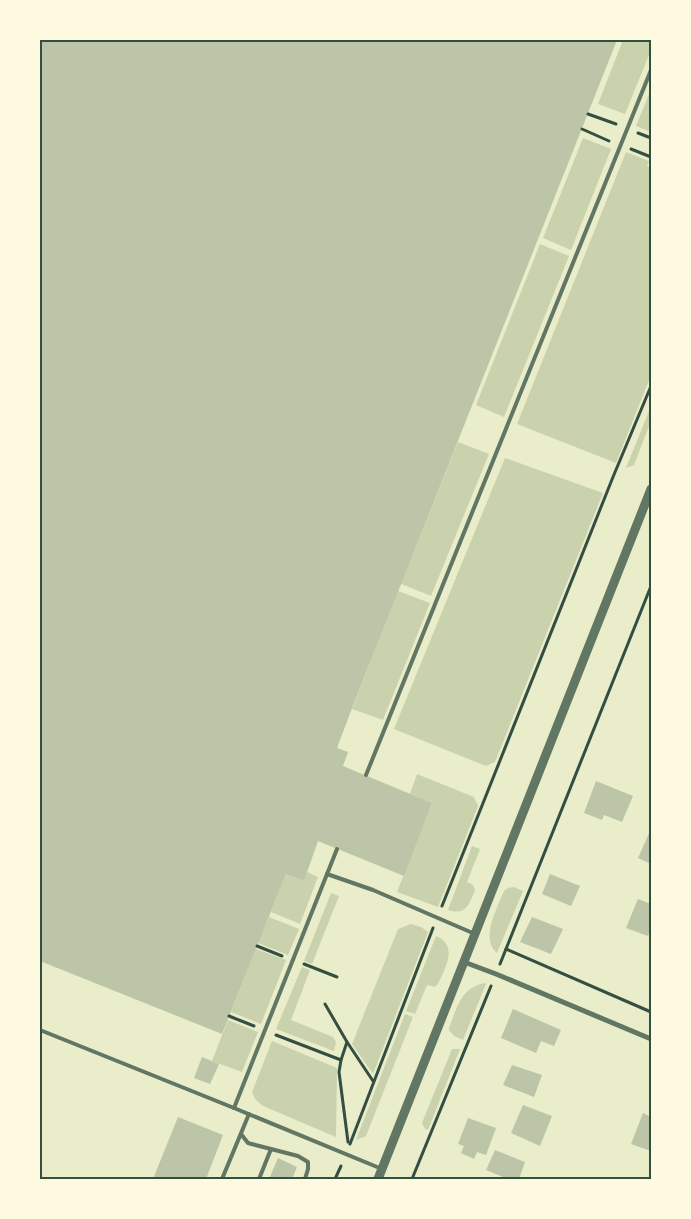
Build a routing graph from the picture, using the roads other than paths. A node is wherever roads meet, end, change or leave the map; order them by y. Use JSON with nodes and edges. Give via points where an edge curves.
{"nodes":[{"id":1,"x":651,"y":70,"type":"edge"},
{"id":2,"x":651,"y":489,"type":"edge"},
{"id":3,"x":366,"y":775,"type":"dead end"},
{"id":4,"x":337,"y":849,"type":"dead end"},
{"id":5,"x":327,"y":874,"type":"junction"},
{"id":6,"x":475,"y":934,"type":"junction"},
{"id":7,"x":464,"y":962,"type":"junction"},
{"id":8,"x":40,"y":1030,"type":"edge"},
{"id":9,"x":651,"y":1039,"type":"edge"},
{"id":10,"x":234,"y":1108,"type":"junction"},
{"id":11,"x":249,"y":1114,"type":"junction"},
{"id":12,"x":240,"y":1134,"type":"junction"},
{"id":13,"x":271,"y":1149,"type":"junction"},
{"id":14,"x":382,"y":1169,"type":"junction"},
{"id":15,"x":222,"y":1179,"type":"edge"},
{"id":16,"x":259,"y":1179,"type":"edge"},
{"id":17,"x":305,"y":1179,"type":"edge"},
{"id":18,"x":378,"y":1179,"type":"edge"}],
"edges":[{"from":1,"to":3,"type":"lane"},
{"from":2,"to":6,"type":"street"},
{"from":4,"to":5,"type":"lane"},
{"from":5,"to":6,"type":"lane"},
{"from":5,"to":10,"type":"lane"},
{"from":6,"to":7,"type":"street"},
{"from":7,"to":9,"type":"street"},
{"from":7,"to":14,"type":"street"},
{"from":8,"to":10,"type":"lane"},
{"from":10,"to":11,"type":"lane"},
{"from":11,"to":12,"type":"lane"},
{"from":11,"to":14,"type":"lane"},
{"from":12,"to":13,"type":"lane","via":[[248,1143]]},
{"from":12,"to":15,"type":"lane"},
{"from":13,"to":16,"type":"lane"},
{"from":13,"to":17,"type":"lane","via":[[308,1162]]},
{"from":14,"to":18,"type":"street"}]}
